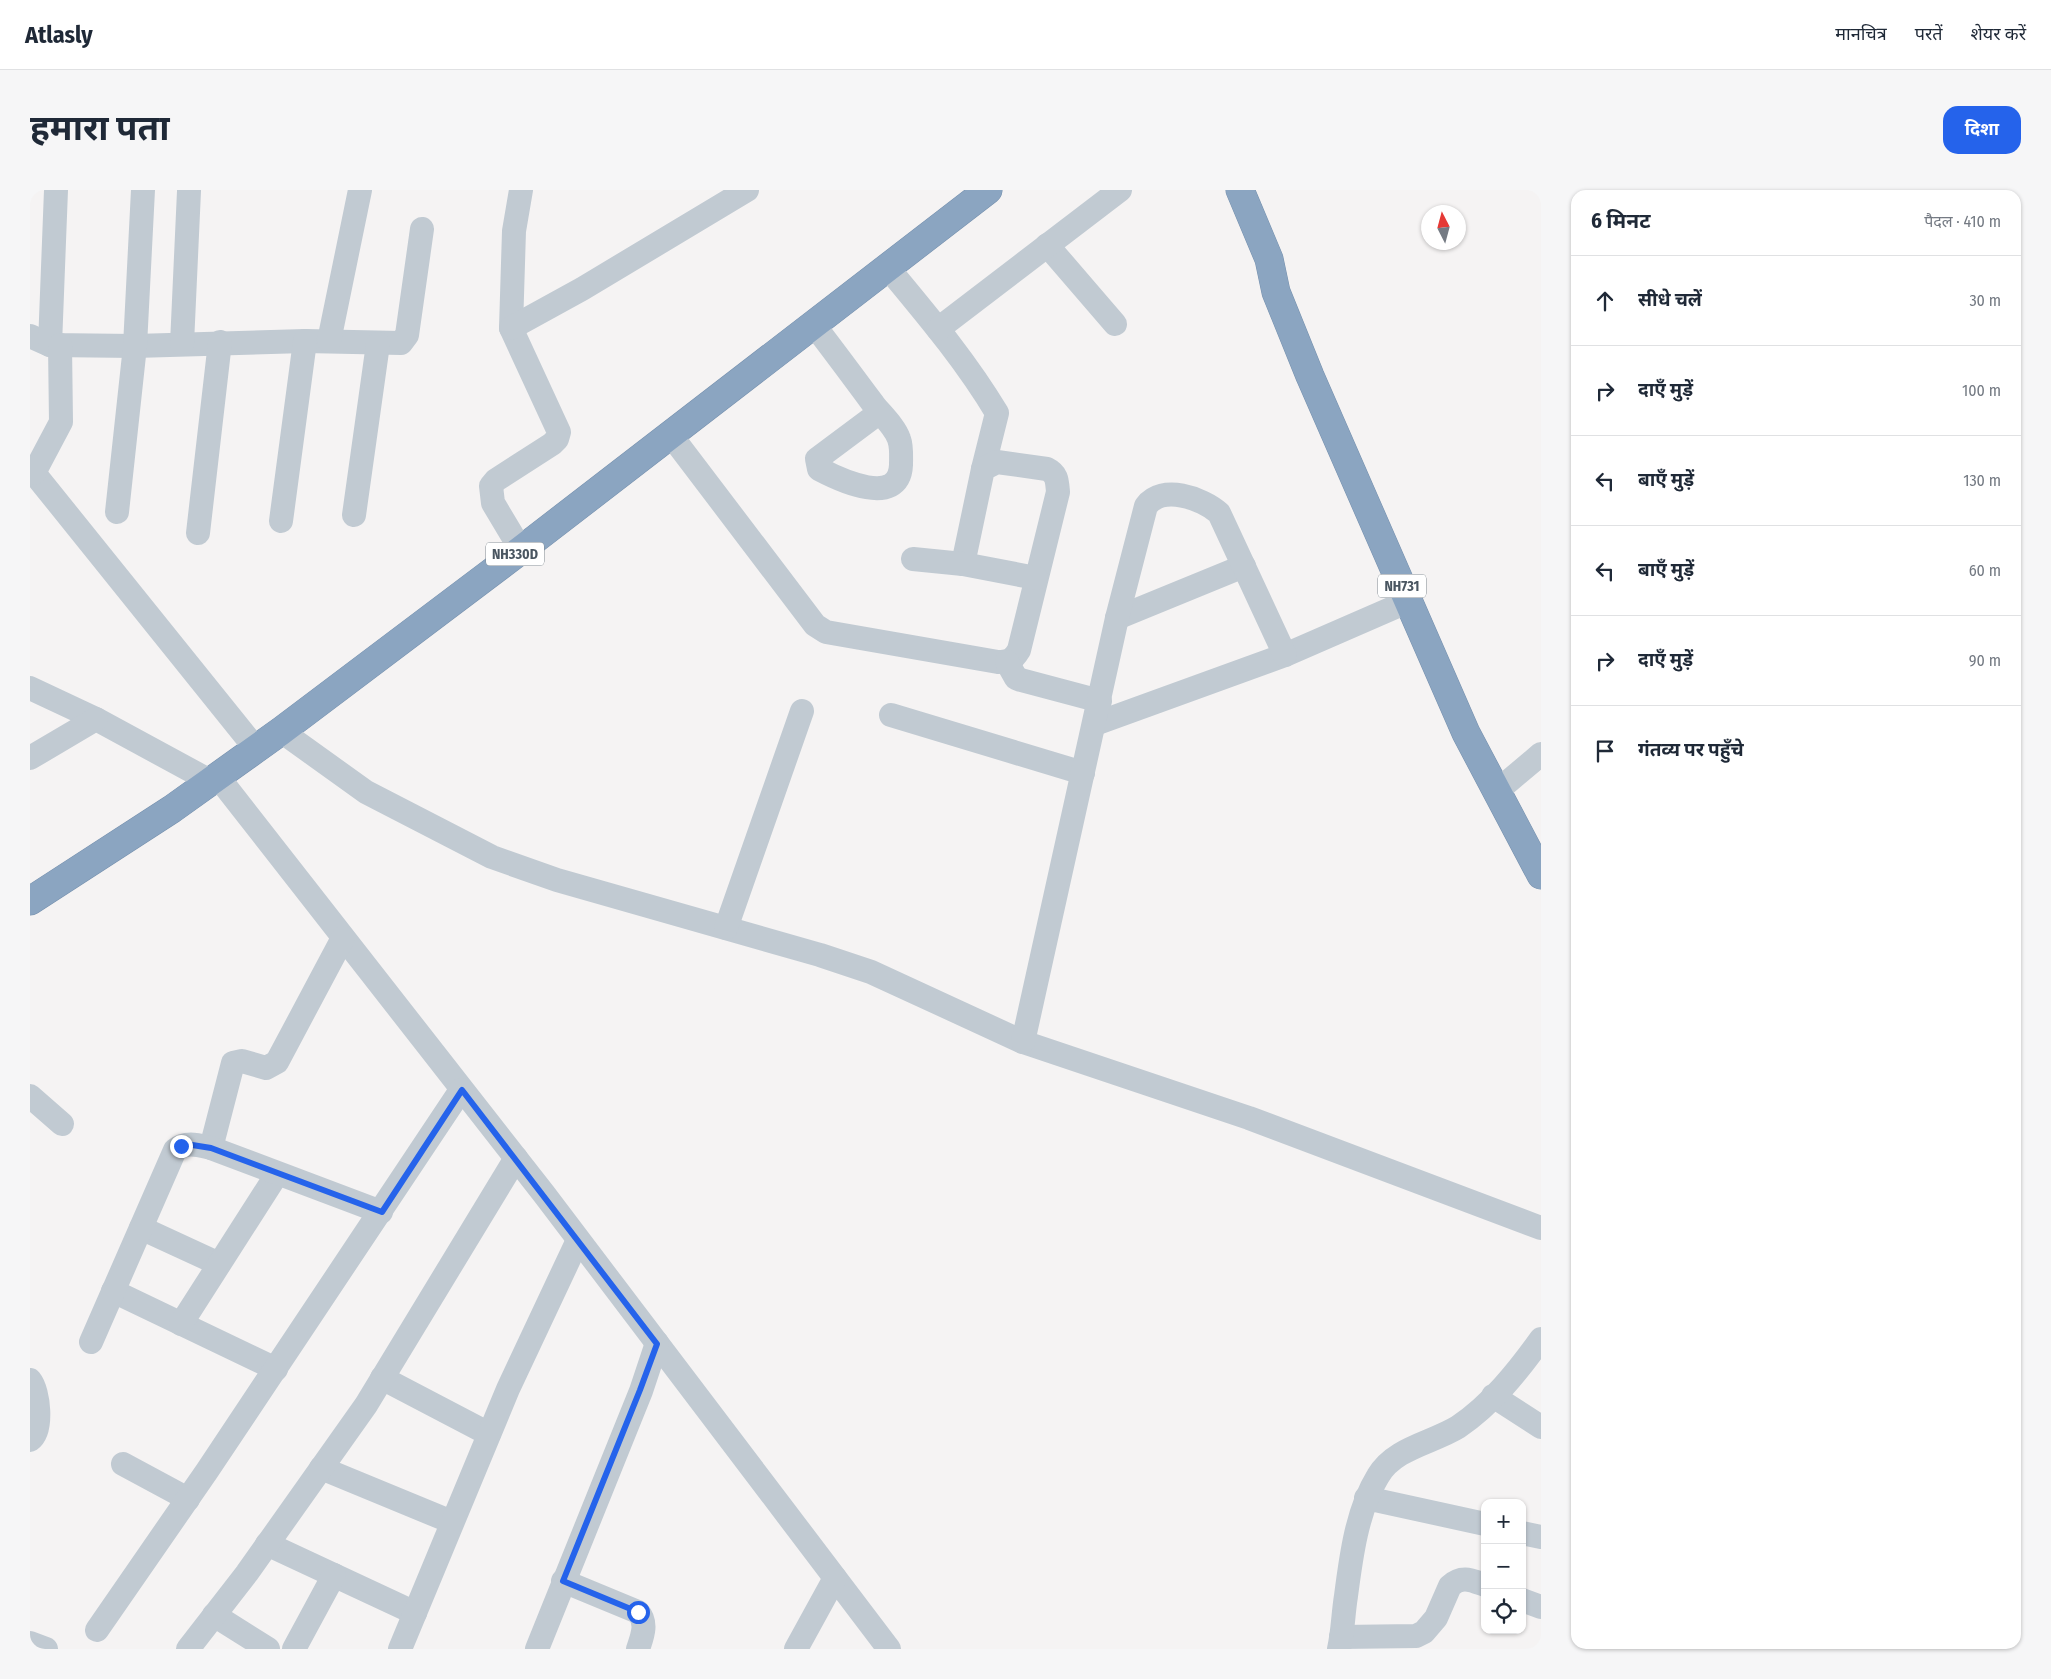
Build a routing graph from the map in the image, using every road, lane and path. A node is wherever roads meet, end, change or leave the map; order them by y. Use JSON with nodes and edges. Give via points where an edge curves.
{"nodes":[{"id":1,"x":56,"y":190,"type":"edge"},
{"id":2,"x":143,"y":190,"type":"edge"},
{"id":3,"x":360,"y":190,"type":"edge"},
{"id":4,"x":520,"y":190,"type":"edge"},
{"id":5,"x":747,"y":190,"type":"edge"},
{"id":6,"x":988,"y":190,"type":"edge"},
{"id":7,"x":1120,"y":190,"type":"edge"},
{"id":8,"x":1224,"y":190,"type":"edge"},
{"id":9,"x":1240,"y":190,"type":"edge"},
{"id":10,"x":189,"y":191,"type":"edge"},
{"id":11,"x":422,"y":229,"type":"dead end"},
{"id":12,"x":1047,"y":245,"type":"junction"},
{"id":13,"x":888,"y":268,"type":"junction"},
{"id":14,"x":1276,"y":292,"type":"junction"},
{"id":15,"x":1115,"y":324,"type":"dead end"},
{"id":16,"x":814,"y":325,"type":"junction"},
{"id":17,"x":511,"y":328,"type":"junction"},
{"id":18,"x":938,"y":329,"type":"junction"},
{"id":19,"x":305,"y":341,"type":"junction"},
{"id":20,"x":329,"y":341,"type":"junction"},
{"id":21,"x":46,"y":342,"type":"edge"},
{"id":22,"x":220,"y":342,"type":"junction"},
{"id":23,"x":182,"y":344,"type":"junction"},
{"id":24,"x":378,"y":344,"type":"junction"},
{"id":25,"x":135,"y":346,"type":"junction"},
{"id":26,"x":880,"y":412,"type":"dead end"},
{"id":27,"x":670,"y":434,"type":"junction"},
{"id":28,"x":983,"y":469,"type":"junction"},
{"id":29,"x":32,"y":471,"type":"edge"},
{"id":30,"x":117,"y":512,"type":"dead end"},
{"id":31,"x":354,"y":515,"type":"dead end"},
{"id":32,"x":281,"y":521,"type":"dead end"},
{"id":33,"x":198,"y":533,"type":"dead end"},
{"id":34,"x":521,"y":550,"type":"junction"},
{"id":35,"x":913,"y":559,"type":"dead end"},
{"id":36,"x":963,"y":564,"type":"junction"},
{"id":37,"x":1244,"y":566,"type":"junction"},
{"id":38,"x":1036,"y":578,"type":"junction"},
{"id":39,"x":1408,"y":601,"type":"junction"},
{"id":40,"x":1117,"y":618,"type":"junction"},
{"id":41,"x":1285,"y":654,"type":"junction"},
{"id":42,"x":1008,"y":662,"type":"junction"},
{"id":43,"x":34,"y":694,"type":"edge"},
{"id":44,"x":1100,"y":700,"type":"junction"},
{"id":45,"x":802,"y":711,"type":"dead end"},
{"id":46,"x":891,"y":715,"type":"dead end"},
{"id":47,"x":96,"y":719,"type":"junction"},
{"id":48,"x":1095,"y":724,"type":"junction"},
{"id":49,"x":281,"y":731,"type":"junction"},
{"id":50,"x":256,"y":749,"type":"junction"},
{"id":51,"x":1541,"y":754,"type":"edge"},
{"id":52,"x":30,"y":758,"type":"edge"},
{"id":53,"x":1083,"y":774,"type":"junction"},
{"id":54,"x":215,"y":779,"type":"junction"},
{"id":55,"x":1496,"y":792,"type":"junction"},
{"id":56,"x":1541,"y":875,"type":"edge"},
{"id":57,"x":30,"y":901,"type":"edge"},
{"id":58,"x":726,"y":928,"type":"junction"},
{"id":59,"x":343,"y":938,"type":"junction"},
{"id":60,"x":1022,"y":1042,"type":"junction"},
{"id":61,"x":462,"y":1090,"type":"junction"},
{"id":62,"x":30,"y":1096,"type":"edge"},
{"id":63,"x":62,"y":1124,"type":"dead end"},
{"id":64,"x":211,"y":1148,"type":"junction"},
{"id":65,"x":516,"y":1158,"type":"junction"},
{"id":66,"x":277,"y":1174,"type":"junction"},
{"id":67,"x":382,"y":1212,"type":"junction"},
{"id":68,"x":141,"y":1228,"type":"junction"},
{"id":69,"x":1541,"y":1228,"type":"edge"},
{"id":70,"x":578,"y":1240,"type":"junction"},
{"id":71,"x":220,"y":1264,"type":"junction"},
{"id":72,"x":113,"y":1291,"type":"junction"},
{"id":73,"x":181,"y":1324,"type":"junction"},
{"id":74,"x":1541,"y":1339,"type":"edge"},
{"id":75,"x":91,"y":1342,"type":"dead end"},
{"id":76,"x":657,"y":1344,"type":"junction"},
{"id":77,"x":276,"y":1369,"type":"junction"},
{"id":78,"x":382,"y":1378,"type":"junction"},
{"id":79,"x":30,"y":1380,"type":"edge"},
{"id":80,"x":1493,"y":1396,"type":"junction"},
{"id":81,"x":1541,"y":1427,"type":"edge"},
{"id":82,"x":489,"y":1434,"type":"junction"},
{"id":83,"x":30,"y":1440,"type":"edge"},
{"id":84,"x":123,"y":1464,"type":"dead end"},
{"id":85,"x":320,"y":1468,"type":"junction"},
{"id":86,"x":1366,"y":1498,"type":"junction"},
{"id":87,"x":188,"y":1499,"type":"junction"},
{"id":88,"x":452,"y":1522,"type":"junction"},
{"id":89,"x":1481,"y":1523,"type":"edge"},
{"id":90,"x":1526,"y":1534,"type":"edge"},
{"id":91,"x":1541,"y":1537,"type":"edge"},
{"id":92,"x":267,"y":1544,"type":"junction"},
{"id":93,"x":334,"y":1575,"type":"junction"},
{"id":94,"x":835,"y":1578,"type":"junction"},
{"id":95,"x":563,"y":1581,"type":"junction"},
{"id":96,"x":1481,"y":1583,"type":"edge"},
{"id":97,"x":1526,"y":1602,"type":"edge"},
{"id":98,"x":1541,"y":1608,"type":"edge"},
{"id":99,"x":415,"y":1613,"type":"junction"},
{"id":100,"x":214,"y":1615,"type":"junction"},
{"id":101,"x":97,"y":1630,"type":"dead end"},
{"id":102,"x":1416,"y":1642,"type":"edge"},
{"id":103,"x":30,"y":1643,"type":"edge"},
{"id":104,"x":1340,"y":1643,"type":"edge"},
{"id":105,"x":46,"y":1649,"type":"edge"},
{"id":106,"x":188,"y":1649,"type":"edge"},
{"id":107,"x":268,"y":1649,"type":"edge"},
{"id":108,"x":294,"y":1649,"type":"edge"},
{"id":109,"x":400,"y":1649,"type":"edge"},
{"id":110,"x":537,"y":1649,"type":"edge"},
{"id":111,"x":638,"y":1649,"type":"edge"},
{"id":112,"x":796,"y":1649,"type":"edge"},
{"id":113,"x":889,"y":1649,"type":"edge"}],
"edges":[{"from":1,"to":21,"type":"street"},
{"from":2,"to":25,"type":"street"},
{"from":3,"to":20,"type":"street"},
{"from":4,"to":17,"type":"street","via":[[514,231]]},
{"from":5,"to":17,"type":"street"},
{"from":6,"to":13,"type":"highway","number":"NH330D"},
{"from":7,"to":12,"type":"street"},
{"from":8,"to":14,"type":"highway","number":"NH731","via":[[1255,264]]},
{"from":9,"to":14,"type":"highway","number":"NH731","via":[[1269,259]]},
{"from":10,"to":23,"type":"street"},
{"from":11,"to":24,"type":"street","via":[[407,334],[401,343]]},
{"from":12,"to":15,"type":"street"},
{"from":12,"to":18,"type":"street"},
{"from":13,"to":16,"type":"highway","number":"NH330D"},
{"from":13,"to":18,"type":"street"},
{"from":14,"to":39,"type":"highway","number":"NH731"},
{"from":16,"to":26,"type":"street"},
{"from":16,"to":27,"type":"highway","number":"NH330D"},
{"from":17,"to":34,"type":"street","via":[[559,432],[552,444],[491,486],[493,503]]},
{"from":18,"to":28,"type":"street","via":[[997,413]]},
{"from":19,"to":20,"type":"street"},
{"from":19,"to":22,"type":"street"},
{"from":19,"to":32,"type":"street"},
{"from":20,"to":24,"type":"street"},
{"from":21,"to":25,"type":"street"},
{"from":21,"to":29,"type":"street","via":[[61,422]]},
{"from":22,"to":23,"type":"street"},
{"from":22,"to":33,"type":"street"},
{"from":23,"to":25,"type":"street"},
{"from":24,"to":31,"type":"street"},
{"from":25,"to":30,"type":"street"},
{"from":27,"to":34,"type":"highway","number":"NH330D"},
{"from":27,"to":42,"type":"street","via":[[814,625],[826,632]]},
{"from":28,"to":36,"type":"street"},
{"from":28,"to":38,"type":"street","via":[[997,462],[1047,469],[1057,477],[1058,492]]},
{"from":29,"to":50,"type":"street"},
{"from":34,"to":49,"type":"highway","number":"NH330D"},
{"from":35,"to":36,"type":"street"},
{"from":36,"to":38,"type":"street"},
{"from":37,"to":40,"type":"street"},
{"from":37,"to":40,"type":"street","via":[[1219,513],[1197,500],[1158,496],[1146,506]]},
{"from":37,"to":41,"type":"street"},
{"from":38,"to":42,"type":"street","via":[[1019,650]]},
{"from":39,"to":41,"type":"street"},
{"from":39,"to":55,"type":"highway","number":"NH731","via":[[1466,733]]},
{"from":40,"to":44,"type":"street"},
{"from":41,"to":48,"type":"street"},
{"from":42,"to":44,"type":"street","via":[[1016,678]]},
{"from":43,"to":47,"type":"street"},
{"from":44,"to":48,"type":"street"},
{"from":45,"to":58,"type":"street"},
{"from":46,"to":53,"type":"street"},
{"from":47,"to":52,"type":"street"},
{"from":47,"to":54,"type":"street"},
{"from":48,"to":53,"type":"street"},
{"from":49,"to":50,"type":"highway","number":"NH330D"},
{"from":49,"to":58,"type":"street","via":[[366,792],[492,857],[557,880]]},
{"from":50,"to":54,"type":"highway","number":"NH330D"},
{"from":51,"to":55,"type":"street"},
{"from":53,"to":60,"type":"street"},
{"from":54,"to":57,"type":"highway","number":"NH330D"},
{"from":54,"to":59,"type":"street"},
{"from":55,"to":56,"type":"highway","number":"NH731"},
{"from":58,"to":60,"type":"street","via":[[871,972]]},
{"from":59,"to":61,"type":"street"},
{"from":59,"to":64,"type":"street","via":[[277,1062],[266,1068],[242,1061],[234,1063]]},
{"from":60,"to":69,"type":"street","via":[[1248,1118]]},
{"from":61,"to":65,"type":"street"},
{"from":61,"to":67,"type":"street"},
{"from":62,"to":63,"type":"street"},
{"from":64,"to":66,"type":"street"},
{"from":64,"to":68,"type":"street","via":[[186,1144],[175,1150]]},
{"from":65,"to":70,"type":"street"},
{"from":65,"to":78,"type":"street"},
{"from":66,"to":67,"type":"street"},
{"from":66,"to":71,"type":"street"},
{"from":67,"to":77,"type":"street"},
{"from":68,"to":71,"type":"street"},
{"from":68,"to":72,"type":"street"},
{"from":70,"to":76,"type":"street"},
{"from":70,"to":82,"type":"street"},
{"from":71,"to":73,"type":"street"},
{"from":72,"to":73,"type":"street"},
{"from":72,"to":75,"type":"street"},
{"from":73,"to":77,"type":"street"},
{"from":74,"to":80,"type":"street"},
{"from":76,"to":94,"type":"street"},
{"from":76,"to":95,"type":"street"},
{"from":77,"to":87,"type":"street"},
{"from":78,"to":82,"type":"street"},
{"from":78,"to":85,"type":"street"},
{"from":79,"to":83,"type":"street","via":[[38,1402],[36,1433]]},
{"from":80,"to":81,"type":"street"},
{"from":80,"to":86,"type":"street","via":[[1458,1427],[1387,1463]]},
{"from":82,"to":88,"type":"street"},
{"from":84,"to":87,"type":"street"},
{"from":85,"to":88,"type":"street"},
{"from":85,"to":92,"type":"street"},
{"from":86,"to":89,"type":"street"},
{"from":86,"to":104,"type":"street","via":[[1358,1528]]},
{"from":87,"to":101,"type":"street"},
{"from":88,"to":99,"type":"street"},
{"from":90,"to":91,"type":"street"},
{"from":92,"to":93,"type":"street"},
{"from":92,"to":100,"type":"street"},
{"from":93,"to":99,"type":"street"},
{"from":93,"to":108,"type":"street"},
{"from":94,"to":112,"type":"street"},
{"from":94,"to":113,"type":"street"},
{"from":95,"to":110,"type":"street"},
{"from":95,"to":111,"type":"street","via":[[638,1612],[644,1624]]},
{"from":96,"to":102,"type":"street","via":[[1467,1578],[1450,1586],[1430,1628]]},
{"from":97,"to":98,"type":"street"},
{"from":99,"to":109,"type":"street"},
{"from":100,"to":106,"type":"street"},
{"from":100,"to":107,"type":"street"},
{"from":102,"to":104,"type":"street"},
{"from":103,"to":105,"type":"street"}]}
